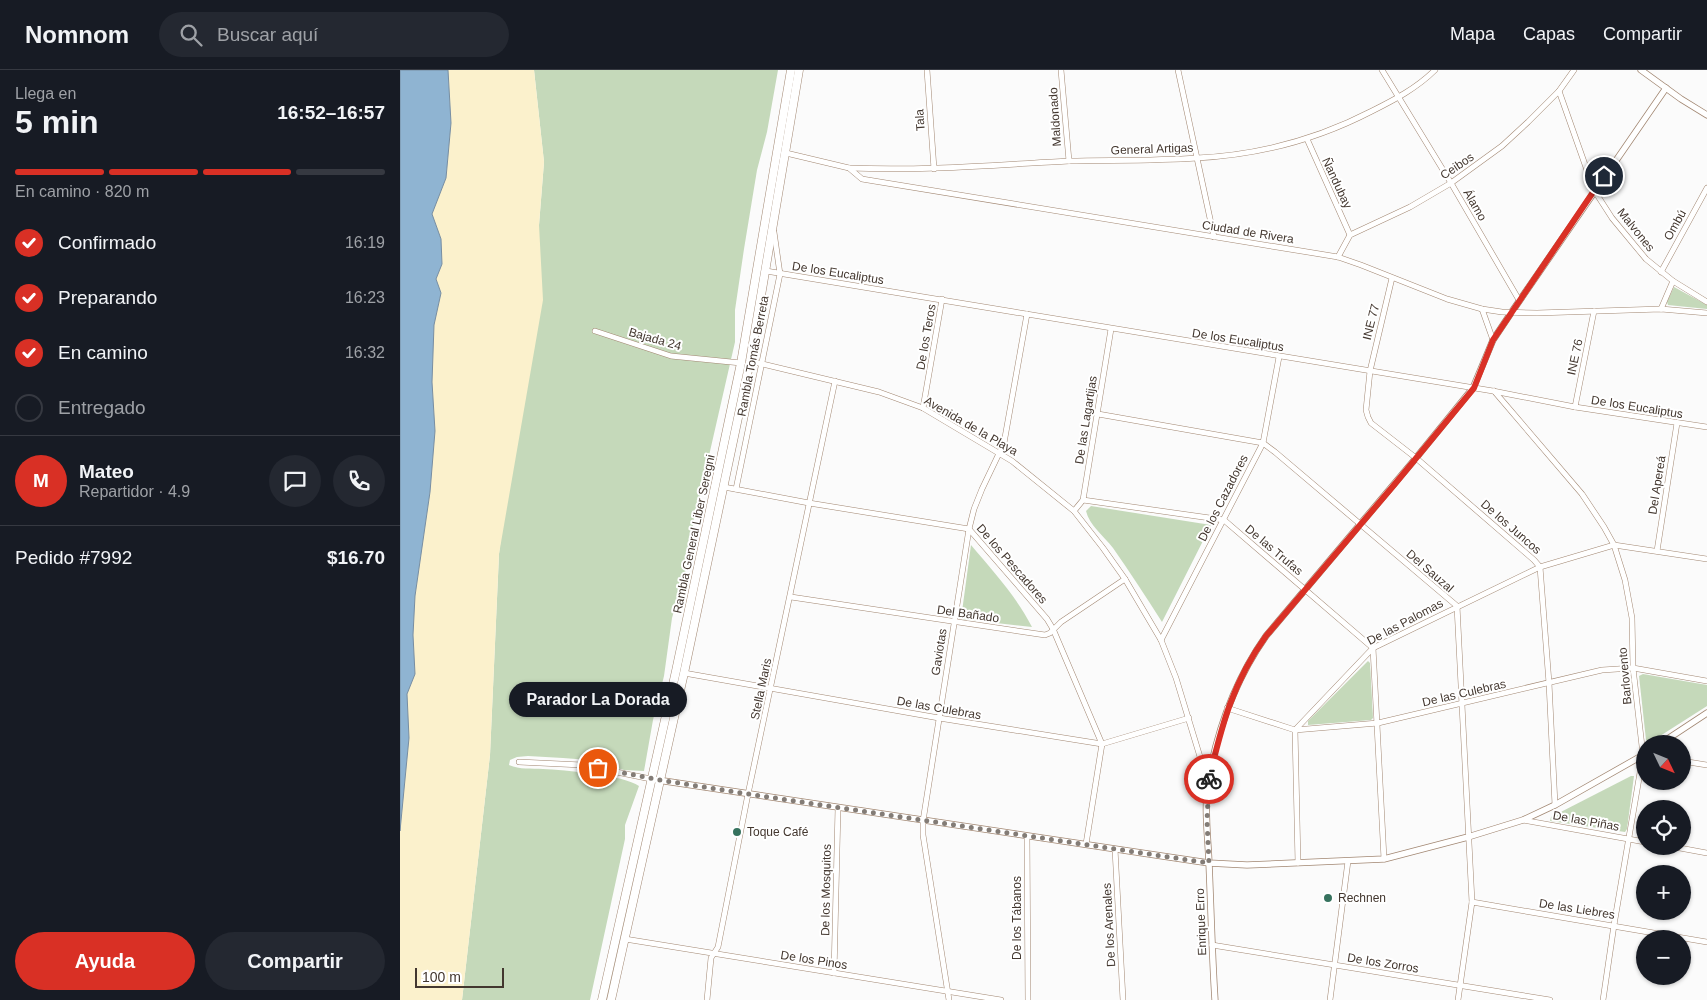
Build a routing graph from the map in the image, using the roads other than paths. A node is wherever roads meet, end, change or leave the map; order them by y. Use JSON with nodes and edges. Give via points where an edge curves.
{"nodes":[{"id":1,"x":791,"y":70,"type":"edge"},
{"id":2,"x":799,"y":70,"type":"edge"},
{"id":3,"x":927,"y":70,"type":"edge"},
{"id":4,"x":1061,"y":70,"type":"edge"},
{"id":5,"x":1178,"y":70,"type":"edge"},
{"id":6,"x":1382,"y":70,"type":"edge"},
{"id":7,"x":1435,"y":70,"type":"edge"},
{"id":8,"x":1574,"y":70,"type":"edge"},
{"id":9,"x":1641,"y":70,"type":"edge"},
{"id":10,"x":1666,"y":88,"type":"junction"},
{"id":11,"x":1558,"y":91,"type":"junction"},
{"id":12,"x":1399,"y":97,"type":"junction"},
{"id":13,"x":1707,"y":114,"type":"edge"},
{"id":14,"x":1307,"y":139,"type":"junction"},
{"id":15,"x":786,"y":153,"type":"junction"},
{"id":16,"x":1198,"y":158,"type":"junction"},
{"id":17,"x":1068,"y":162,"type":"junction"},
{"id":18,"x":849,"y":168,"type":"junction"},
{"id":19,"x":934,"y":169,"type":"junction"},
{"id":20,"x":1450,"y":183,"type":"junction"},
{"id":21,"x":1707,"y":188,"type":"edge"},
{"id":22,"x":1594,"y":190,"type":"junction"},
{"id":23,"x":773,"y":227,"type":"junction"},
{"id":24,"x":1350,"y":235,"type":"junction"},
{"id":25,"x":1214,"y":236,"type":"junction"},
{"id":26,"x":1338,"y":257,"type":"junction"},
{"id":27,"x":766,"y":271,"type":"junction"},
{"id":28,"x":1661,"y":272,"type":"junction"},
{"id":29,"x":780,"y":274,"type":"junction"},
{"id":30,"x":1392,"y":278,"type":"junction"},
{"id":31,"x":1673,"y":282,"type":"junction"},
{"id":32,"x":942,"y":300,"type":"junction"},
{"id":33,"x":1519,"y":300,"type":"junction"},
{"id":34,"x":1707,"y":302,"type":"edge"},
{"id":35,"x":1482,"y":309,"type":"junction"},
{"id":36,"x":1661,"y":309,"type":"junction"},
{"id":37,"x":1594,"y":312,"type":"junction"},
{"id":38,"x":1511,"y":313,"type":"junction"},
{"id":39,"x":1707,"y":313,"type":"edge"},
{"id":40,"x":1027,"y":314,"type":"junction"},
{"id":41,"x":1111,"y":329,"type":"junction"},
{"id":42,"x":595,"y":331,"type":"dead end"},
{"id":43,"x":1493,"y":340,"type":"junction"},
{"id":44,"x":1279,"y":357,"type":"junction"},
{"id":45,"x":750,"y":361,"type":"junction"},
{"id":46,"x":741,"y":363,"type":"junction"},
{"id":47,"x":762,"y":364,"type":"junction"},
{"id":48,"x":1370,"y":371,"type":"junction"},
{"id":49,"x":835,"y":380,"type":"junction"},
{"id":50,"x":1474,"y":388,"type":"junction"},
{"id":51,"x":1493,"y":391,"type":"junction"},
{"id":52,"x":1575,"y":407,"type":"junction"},
{"id":53,"x":923,"y":408,"type":"junction"},
{"id":54,"x":1098,"y":414,"type":"junction"},
{"id":55,"x":1677,"y":423,"type":"junction"},
{"id":56,"x":1707,"y":428,"type":"edge"},
{"id":57,"x":1262,"y":443,"type":"junction"},
{"id":58,"x":1000,"y":453,"type":"junction"},
{"id":59,"x":1416,"y":458,"type":"junction"},
{"id":60,"x":724,"y":487,"type":"junction"},
{"id":61,"x":736,"y":489,"type":"junction"},
{"id":62,"x":1083,"y":500,"type":"junction"},
{"id":63,"x":809,"y":504,"type":"junction"},
{"id":64,"x":1074,"y":511,"type":"junction"},
{"id":65,"x":1224,"y":520,"type":"junction"},
{"id":66,"x":1361,"y":524,"type":"junction"},
{"id":67,"x":969,"y":529,"type":"junction"},
{"id":68,"x":1614,"y":545,"type":"junction"},
{"id":69,"x":1657,"y":550,"type":"junction"},
{"id":70,"x":1707,"y":559,"type":"edge"},
{"id":71,"x":1540,"y":567,"type":"junction"},
{"id":72,"x":1125,"y":579,"type":"junction"},
{"id":73,"x":1306,"y":590,"type":"junction"},
{"id":74,"x":791,"y":596,"type":"junction"},
{"id":75,"x":1457,"y":606,"type":"junction"},
{"id":76,"x":954,"y":622,"type":"junction"},
{"id":77,"x":1053,"y":629,"type":"junction"},
{"id":78,"x":1161,"y":640,"type":"junction"},
{"id":79,"x":1373,"y":648,"type":"junction"},
{"id":80,"x":1633,"y":668,"type":"junction"},
{"id":81,"x":684,"y":673,"type":"junction"},
{"id":82,"x":1707,"y":681,"type":"edge"},
{"id":83,"x":1549,"y":683,"type":"junction"},
{"id":84,"x":772,"y":688,"type":"junction"},
{"id":85,"x":1463,"y":703,"type":"junction"},
{"id":86,"x":1228,"y":708,"type":"junction"},
{"id":87,"x":1707,"y":713,"type":"edge"},
{"id":88,"x":939,"y":718,"type":"junction"},
{"id":89,"x":1189,"y":718,"type":"junction"},
{"id":90,"x":1378,"y":723,"type":"junction"},
{"id":91,"x":1294,"y":730,"type":"junction"},
{"id":92,"x":1642,"y":735,"type":"edge"},
{"id":93,"x":1674,"y":735,"type":"edge"},
{"id":94,"x":1102,"y":744,"type":"junction"},
{"id":95,"x":1636,"y":759,"type":"edge"},
{"id":96,"x":519,"y":762,"type":"dead end"},
{"id":97,"x":1691,"y":762,"type":"edge"},
{"id":98,"x":1707,"y":765,"type":"edge"},
{"id":99,"x":651,"y":779,"type":"junction"},
{"id":100,"x":660,"y":780,"type":"junction"},
{"id":101,"x":1208,"y":784,"type":"junction"},
{"id":102,"x":1638,"y":790,"type":"edge"},
{"id":103,"x":748,"y":794,"type":"junction"},
{"id":104,"x":1555,"y":805,"type":"junction"},
{"id":105,"x":838,"y":808,"type":"junction"},
{"id":106,"x":1523,"y":820,"type":"junction"},
{"id":107,"x":923,"y":821,"type":"junction"},
{"id":108,"x":1027,"y":836,"type":"junction"},
{"id":109,"x":1468,"y":837,"type":"junction"},
{"id":110,"x":1629,"y":840,"type":"junction"},
{"id":111,"x":1636,"y":841,"type":"edge"},
{"id":112,"x":1086,"y":844,"type":"junction"},
{"id":113,"x":1115,"y":849,"type":"junction"},
{"id":114,"x":1691,"y":850,"type":"edge"},
{"id":115,"x":1707,"y":853,"type":"edge"},
{"id":116,"x":1384,"y":859,"type":"junction"},
{"id":117,"x":1348,"y":861,"type":"junction"},
{"id":118,"x":1298,"y":862,"type":"junction"},
{"id":119,"x":1209,"y":863,"type":"junction"},
{"id":120,"x":1472,"y":902,"type":"junction"},
{"id":121,"x":1614,"y":925,"type":"junction"},
{"id":122,"x":625,"y":939,"type":"junction"},
{"id":123,"x":1707,"y":942,"type":"edge"},
{"id":124,"x":1212,"y":945,"type":"junction"},
{"id":125,"x":714,"y":953,"type":"junction"},
{"id":126,"x":1335,"y":965,"type":"junction"},
{"id":127,"x":834,"y":973,"type":"junction"},
{"id":128,"x":1461,"y":986,"type":"junction"},
{"id":129,"x":947,"y":991,"type":"junction"},
{"id":130,"x":602,"y":1000,"type":"edge"},
{"id":131,"x":611,"y":1000,"type":"edge"},
{"id":132,"x":707,"y":1000,"type":"edge"},
{"id":133,"x":949,"y":1000,"type":"edge"},
{"id":134,"x":1001,"y":1000,"type":"edge"},
{"id":135,"x":1028,"y":1000,"type":"edge"},
{"id":136,"x":1123,"y":1000,"type":"edge"},
{"id":137,"x":1215,"y":1000,"type":"edge"},
{"id":138,"x":1330,"y":1000,"type":"edge"},
{"id":139,"x":1458,"y":1000,"type":"edge"},
{"id":140,"x":1550,"y":1000,"type":"edge"},
{"id":141,"x":1603,"y":1000,"type":"edge"}],
"edges":[{"from":1,"to":46,"type":"main road","name":"Rambla General Liber Seregni"},
{"from":2,"to":15,"type":"main road","name":"Rambla General Liber Seregni"},
{"from":3,"to":19,"type":"street","name":"Tala"},
{"from":4,"to":17,"type":"street","name":"Maldonado"},
{"from":5,"to":16,"type":"street"},
{"from":6,"to":12,"type":"street","name":"Álamo"},
{"from":7,"to":12,"type":"street","name":"General Artigas"},
{"from":8,"to":11,"type":"street","name":"Ceibos"},
{"from":9,"to":10,"type":"street"},
{"from":10,"to":13,"type":"street"},
{"from":10,"to":22,"type":"street","name":"Enrique Erro"},
{"from":11,"to":20,"type":"street","name":"Ceibos","via":[[1502,146]]},
{"from":11,"to":22,"type":"street","name":"Malvones"},
{"from":12,"to":14,"type":"street","name":"General Artigas"},
{"from":12,"to":20,"type":"street","name":"Álamo"},
{"from":14,"to":16,"type":"street","name":"General Artigas","via":[[1233,155]]},
{"from":14,"to":24,"type":"street","name":"Ñandubay"},
{"from":15,"to":18,"type":"street","name":"Ciudad de Rivera"},
{"from":15,"to":23,"type":"main road","name":"Rambla General Liber Seregni"},
{"from":16,"to":17,"type":"street","name":"General Artigas"},
{"from":16,"to":25,"type":"street"},
{"from":17,"to":19,"type":"street","name":"General Artigas"},
{"from":18,"to":19,"type":"street","name":"General Artigas"},
{"from":18,"to":25,"type":"street","name":"Ciudad de Rivera","via":[[862,179]]},
{"from":20,"to":24,"type":"street","name":"Ceibos","via":[[1410,207]]},
{"from":20,"to":33,"type":"street","name":"Álamo"},
{"from":21,"to":28,"type":"street","name":"Ombú"},
{"from":22,"to":28,"type":"street","name":"Malvones","via":[[1628,238]]},
{"from":22,"to":33,"type":"street","name":"Enrique Erro"},
{"from":23,"to":27,"type":"main road","name":"Rambla General Liber Seregni"},
{"from":23,"to":29,"type":"street","name":"Rambla Tomás Berreta"},
{"from":24,"to":26,"type":"street"},
{"from":25,"to":26,"type":"street","name":"Ciudad de Rivera"},
{"from":26,"to":30,"type":"street","name":"Ciudad de Rivera"},
{"from":27,"to":29,"type":"street","name":"De los Eucaliptus"},
{"from":27,"to":45,"type":"main road","name":"Rambla General Liber Seregni"},
{"from":28,"to":31,"type":"street","name":"Malvones"},
{"from":29,"to":32,"type":"street","name":"De los Eucaliptus"},
{"from":29,"to":47,"type":"street","name":"Rambla Tomás Berreta"},
{"from":30,"to":35,"type":"street","name":"Ciudad de Rivera"},
{"from":30,"to":48,"type":"street","name":"INE 77"},
{"from":31,"to":34,"type":"street","name":"Malvones"},
{"from":31,"to":36,"type":"street"},
{"from":32,"to":40,"type":"street","name":"De los Eucaliptus"},
{"from":32,"to":53,"type":"street","name":"De los Teros"},
{"from":33,"to":38,"type":"street","name":"Enrique Erro"},
{"from":35,"to":38,"type":"street","name":"Ciudad de Rivera"},
{"from":35,"to":43,"type":"street"},
{"from":36,"to":37,"type":"street","name":"Ciudad de Rivera"},
{"from":36,"to":39,"type":"street","name":"Ciudad de Rivera"},
{"from":37,"to":38,"type":"street","name":"Ciudad de Rivera"},
{"from":37,"to":52,"type":"street","name":"INE 76"},
{"from":38,"to":43,"type":"street","name":"Enrique Erro"},
{"from":40,"to":41,"type":"street","name":"De los Eucaliptus"},
{"from":40,"to":58,"type":"street","name":"Gaviotas"},
{"from":41,"to":44,"type":"street","name":"De los Eucaliptus"},
{"from":41,"to":54,"type":"street","name":"De las Lagartijas"},
{"from":42,"to":46,"type":"street","name":"Bajada 24","via":[[671,356]]},
{"from":43,"to":50,"type":"street","name":"Enrique Erro"},
{"from":44,"to":48,"type":"street","name":"De los Eucaliptus"},
{"from":44,"to":57,"type":"street","name":"De los Cazadores"},
{"from":45,"to":47,"type":"street","name":"Avenida de la Playa"},
{"from":45,"to":60,"type":"main road","name":"Rambla General Liber Seregni"},
{"from":46,"to":99,"type":"main road","name":"Rambla General Liber Seregni"},
{"from":47,"to":49,"type":"street","name":"Avenida de la Playa"},
{"from":47,"to":61,"type":"street","name":"Rambla Tomás Berreta"},
{"from":48,"to":50,"type":"street","name":"De los Eucaliptus"},
{"from":48,"to":59,"type":"street","name":"De los Juncos","via":[[1366,410],[1371,423]]},
{"from":49,"to":53,"type":"street","name":"Avenida de la Playa"},
{"from":49,"to":63,"type":"street","name":"Stella Maris"},
{"from":50,"to":51,"type":"street","name":"De los Eucaliptus"},
{"from":50,"to":59,"type":"street","name":"Enrique Erro"},
{"from":51,"to":52,"type":"street","name":"De los Eucaliptus"},
{"from":51,"to":68,"type":"street","name":"Barlovento","via":[[1582,494]]},
{"from":52,"to":55,"type":"street","name":"De los Eucaliptus"},
{"from":53,"to":58,"type":"street","name":"Avenida de la Playa"},
{"from":54,"to":57,"type":"street","name":"Del Sauzal"},
{"from":54,"to":62,"type":"street","name":"De las Lagartijas"},
{"from":55,"to":56,"type":"street","name":"De los Eucaliptus"},
{"from":55,"to":69,"type":"street","name":"Del Apereá"},
{"from":57,"to":65,"type":"street","name":"De los Cazadores"},
{"from":57,"to":66,"type":"street","name":"Del Sauzal"},
{"from":58,"to":64,"type":"street","name":"Avenida de la Playa"},
{"from":58,"to":67,"type":"street","name":"Gaviotas","via":[[982,489]]},
{"from":59,"to":66,"type":"street","name":"Enrique Erro"},
{"from":59,"to":71,"type":"street","name":"De los Juncos"},
{"from":60,"to":61,"type":"street","name":"De los Pescadores"},
{"from":60,"to":81,"type":"main road","name":"Rambla General Liber Seregni"},
{"from":61,"to":63,"type":"street","name":"De los Pescadores"},
{"from":62,"to":64,"type":"street","name":"De las Lagartijas"},
{"from":62,"to":65,"type":"street"},
{"from":63,"to":67,"type":"street","name":"De los Pescadores"},
{"from":63,"to":74,"type":"street","name":"Stella Maris"},
{"from":64,"to":72,"type":"street","name":"Avenida de la Playa"},
{"from":65,"to":73,"type":"street","name":"De las Trufas"},
{"from":65,"to":78,"type":"street","name":"De los Cazadores"},
{"from":66,"to":73,"type":"street","name":"Enrique Erro"},
{"from":66,"to":75,"type":"street","name":"Del Sauzal"},
{"from":67,"to":76,"type":"street","name":"Gaviotas"},
{"from":67,"to":77,"type":"street","name":"De los Pescadores"},
{"from":68,"to":69,"type":"street","name":"De las Palomas"},
{"from":68,"to":71,"type":"street","name":"De las Palomas"},
{"from":68,"to":80,"type":"street","name":"Barlovento","via":[[1632,618]]},
{"from":69,"to":70,"type":"street","name":"De las Palomas"},
{"from":71,"to":75,"type":"street","name":"De las Palomas"},
{"from":71,"to":83,"type":"street","name":"De los Juncos"},
{"from":72,"to":77,"type":"street","name":"Del Bañado"},
{"from":72,"to":78,"type":"street","name":"Avenida de la Playa"},
{"from":73,"to":79,"type":"street","name":"De las Trufas"},
{"from":73,"to":86,"type":"street","name":"Enrique Erro","via":[[1250,659]]},
{"from":74,"to":76,"type":"street","name":"Del Bañado"},
{"from":74,"to":84,"type":"street","name":"Stella Maris"},
{"from":75,"to":79,"type":"street","name":"De las Palomas"},
{"from":75,"to":85,"type":"street","name":"Del Sauzal"},
{"from":76,"to":77,"type":"street","name":"Del Bañado","via":[[1045,635]]},
{"from":76,"to":88,"type":"street","name":"Gaviotas"},
{"from":77,"to":94,"type":"street","name":"De los Pescadores"},
{"from":78,"to":89,"type":"street","name":"Avenida de la Playa"},
{"from":79,"to":90,"type":"street"},
{"from":79,"to":91,"type":"street","name":"De las Palomas"},
{"from":80,"to":82,"type":"street","name":"De las Culebras"},
{"from":80,"to":83,"type":"street","name":"De las Culebras","via":[[1602,670]]},
{"from":80,"to":92,"type":"street","name":"Barlovento"},
{"from":81,"to":84,"type":"street","name":"De las Culebras"},
{"from":81,"to":100,"type":"main road","name":"Rambla General Liber Seregni"},
{"from":83,"to":85,"type":"street","name":"De las Culebras"},
{"from":83,"to":104,"type":"street","name":"De los Juncos"},
{"from":84,"to":88,"type":"street","name":"De las Culebras"},
{"from":84,"to":103,"type":"street","name":"Stella Maris"},
{"from":85,"to":90,"type":"street","name":"De las Culebras"},
{"from":85,"to":109,"type":"street","name":"Del Sauzal"},
{"from":86,"to":91,"type":"street","name":"De las Culebras"},
{"from":86,"to":101,"type":"street","name":"Enrique Erro"},
{"from":87,"to":93,"type":"street"},
{"from":88,"to":94,"type":"street","name":"De las Culebras"},
{"from":88,"to":107,"type":"street","name":"Gaviotas"},
{"from":89,"to":94,"type":"street","name":"De las Culebras"},
{"from":89,"to":101,"type":"street","name":"Avenida de la Playa"},
{"from":90,"to":91,"type":"street","name":"De las Culebras"},
{"from":90,"to":116,"type":"street"},
{"from":91,"to":118,"type":"street"},
{"from":94,"to":112,"type":"street"},
{"from":95,"to":104,"type":"street"},
{"from":96,"to":99,"type":"street","via":[[582,765]]},
{"from":97,"to":98,"type":"street"},
{"from":99,"to":100,"type":"street"},
{"from":99,"to":130,"type":"main road","name":"Rambla General Liber Seregni"},
{"from":100,"to":103,"type":"street"},
{"from":100,"to":122,"type":"main road","name":"Rambla General Liber Seregni"},
{"from":101,"to":119,"type":"street","name":"Enrique Erro"},
{"from":102,"to":110,"type":"street","name":"Barlovento"},
{"from":103,"to":105,"type":"street"},
{"from":103,"to":125,"type":"street","name":"Stella Maris","via":[[718,947]]},
{"from":104,"to":106,"type":"street"},
{"from":105,"to":107,"type":"street"},
{"from":105,"to":127,"type":"street","name":"De los Mosquitos"},
{"from":106,"to":109,"type":"street"},
{"from":106,"to":110,"type":"street","name":"De las Piñas"},
{"from":107,"to":108,"type":"street"},
{"from":107,"to":129,"type":"street","name":"Gaviotas"},
{"from":108,"to":112,"type":"street"},
{"from":108,"to":135,"type":"street","name":"De los Tábanos"},
{"from":109,"to":116,"type":"street"},
{"from":109,"to":120,"type":"street","name":"Del Sauzal"},
{"from":110,"to":111,"type":"street","name":"De las Piñas"},
{"from":110,"to":121,"type":"street","name":"Barlovento"},
{"from":112,"to":113,"type":"street"},
{"from":113,"to":119,"type":"street"},
{"from":113,"to":136,"type":"street","name":"De los Arenales"},
{"from":114,"to":115,"type":"street"},
{"from":116,"to":117,"type":"street"},
{"from":117,"to":118,"type":"street"},
{"from":117,"to":126,"type":"street"},
{"from":118,"to":119,"type":"street"},
{"from":119,"to":124,"type":"street","name":"Enrique Erro"},
{"from":120,"to":121,"type":"street","name":"De las Liebres"},
{"from":120,"to":128,"type":"street","name":"Del Sauzal"},
{"from":121,"to":123,"type":"street","name":"De las Liebres"},
{"from":121,"to":141,"type":"street","name":"Barlovento"},
{"from":122,"to":125,"type":"street","name":"De los Pinos"},
{"from":122,"to":131,"type":"main road","name":"Rambla General Liber Seregni"},
{"from":124,"to":126,"type":"street","name":"De los Zorros"},
{"from":124,"to":137,"type":"street","name":"Enrique Erro"},
{"from":125,"to":127,"type":"street","name":"De los Pinos"},
{"from":125,"to":132,"type":"street","name":"Stella Maris"},
{"from":126,"to":128,"type":"street","name":"De los Zorros"},
{"from":126,"to":138,"type":"street"},
{"from":127,"to":129,"type":"street","name":"De los Pinos"},
{"from":128,"to":139,"type":"street","name":"Del Sauzal"},
{"from":128,"to":140,"type":"street","name":"De los Zorros"},
{"from":129,"to":133,"type":"street","name":"Gaviotas"},
{"from":129,"to":134,"type":"street","name":"De los Pinos"}]}
